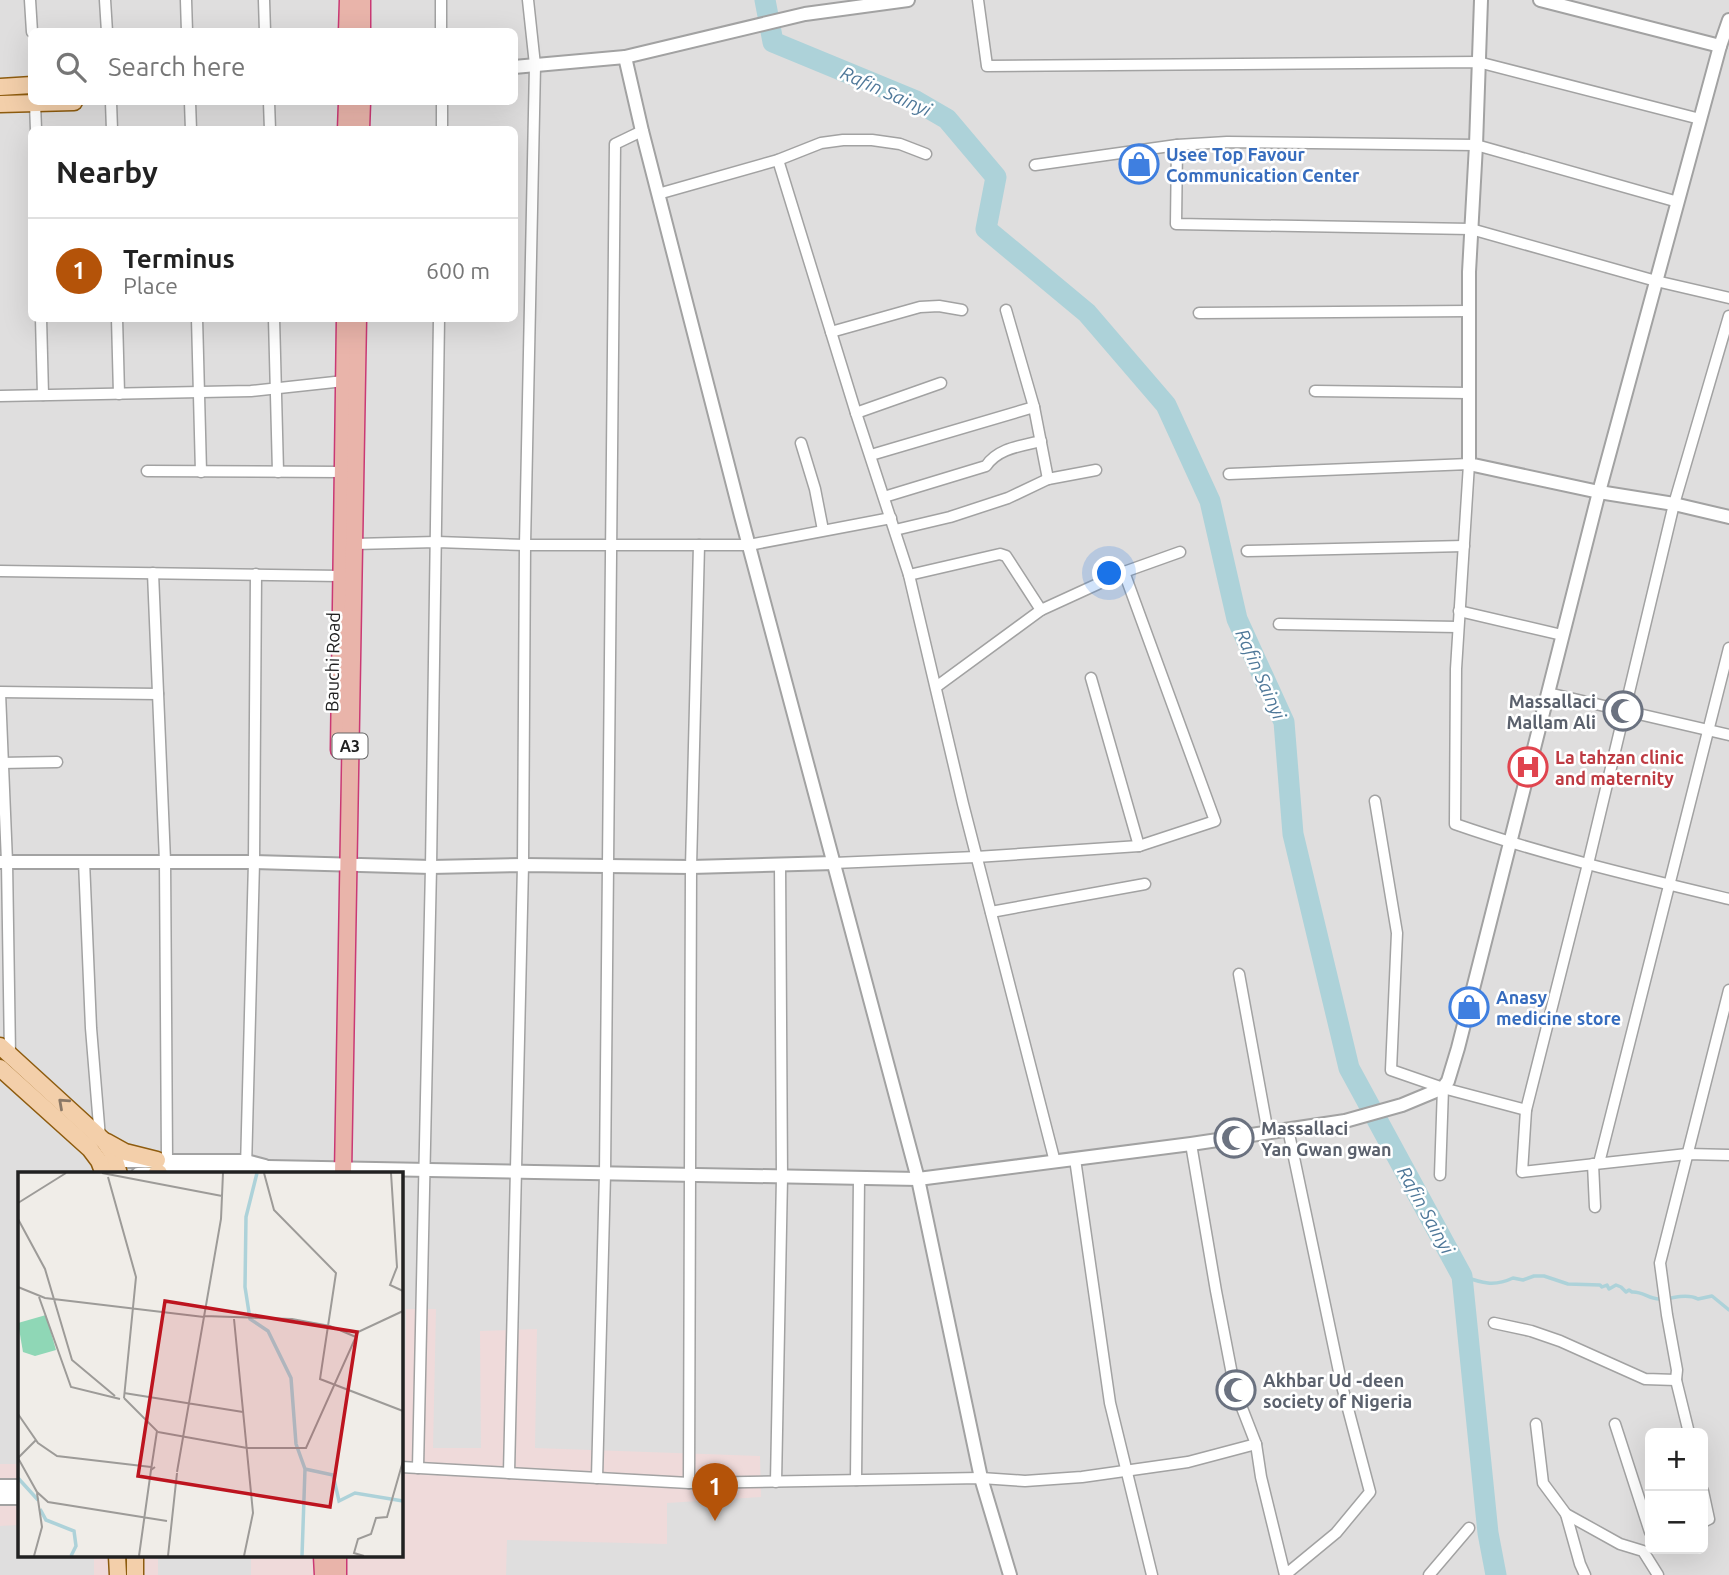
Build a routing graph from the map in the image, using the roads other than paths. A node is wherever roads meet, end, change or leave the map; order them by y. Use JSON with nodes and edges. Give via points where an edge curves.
{"nodes":[{"id":1,"x":30,"y":0,"type":"edge"},
{"id":2,"x":105,"y":0,"type":"edge"},
{"id":3,"x":186,"y":0,"type":"edge"},
{"id":4,"x":264,"y":0,"type":"edge"},
{"id":5,"x":348,"y":0,"type":"edge"},
{"id":6,"x":362,"y":0,"type":"edge"},
{"id":7,"x":441,"y":0,"type":"edge"},
{"id":8,"x":528,"y":0,"type":"edge"},
{"id":9,"x":908,"y":0,"type":"edge"},
{"id":10,"x":978,"y":0,"type":"edge"},
{"id":11,"x":1481,"y":0,"type":"edge"},
{"id":12,"x":1540,"y":0,"type":"edge"},
{"id":13,"x":1729,"y":20,"type":"edge"},
{"id":14,"x":32,"y":28,"type":"edge"},
{"id":15,"x":107,"y":28,"type":"edge"},
{"id":16,"x":187,"y":28,"type":"edge"},
{"id":17,"x":265,"y":28,"type":"edge"},
{"id":18,"x":347,"y":28,"type":"edge"},
{"id":19,"x":362,"y":28,"type":"edge"},
{"id":20,"x":442,"y":28,"type":"edge"},
{"id":21,"x":1720,"y":46,"type":"junction"},
{"id":22,"x":625,"y":57,"type":"junction"},
{"id":23,"x":1478,"y":62,"type":"junction"},
{"id":24,"x":535,"y":65,"type":"junction"},
{"id":25,"x":518,"y":67,"type":"edge"},
{"id":26,"x":28,"y":85,"type":"edge"},
{"id":27,"x":0,"y":87,"type":"edge"},
{"id":28,"x":28,"y":103,"type":"edge"},
{"id":29,"x":0,"y":104,"type":"edge"},
{"id":30,"x":35,"y":105,"type":"edge"},
{"id":31,"x":111,"y":105,"type":"edge"},
{"id":32,"x":190,"y":105,"type":"edge"},
{"id":33,"x":269,"y":105,"type":"edge"},
{"id":34,"x":346,"y":105,"type":"edge"},
{"id":35,"x":362,"y":105,"type":"edge"},
{"id":36,"x":442,"y":105,"type":"edge"},
{"id":37,"x":1700,"y":119,"type":"junction"},
{"id":38,"x":36,"y":126,"type":"edge"},
{"id":39,"x":112,"y":126,"type":"edge"},
{"id":40,"x":191,"y":126,"type":"edge"},
{"id":41,"x":270,"y":126,"type":"edge"},
{"id":42,"x":346,"y":126,"type":"edge"},
{"id":43,"x":361,"y":126,"type":"edge"},
{"id":44,"x":442,"y":126,"type":"edge"},
{"id":45,"x":642,"y":131,"type":"junction"},
{"id":46,"x":1177,"y":145,"type":"junction"},
{"id":47,"x":1476,"y":145,"type":"junction"},
{"id":48,"x":926,"y":154,"type":"dead end"},
{"id":49,"x":778,"y":160,"type":"junction"},
{"id":50,"x":1035,"y":165,"type":"dead end"},
{"id":51,"x":658,"y":194,"type":"junction"},
{"id":52,"x":1678,"y":202,"type":"junction"},
{"id":53,"x":1471,"y":229,"type":"junction"},
{"id":54,"x":1657,"y":281,"type":"junction"},
{"id":55,"x":1729,"y":298,"type":"edge"},
{"id":56,"x":962,"y":310,"type":"dead end"},
{"id":57,"x":1006,"y":310,"type":"dead end"},
{"id":58,"x":1469,"y":311,"type":"junction"},
{"id":59,"x":1199,"y":313,"type":"dead end"},
{"id":60,"x":1729,"y":316,"type":"edge"},
{"id":61,"x":41,"y":322,"type":"edge"},
{"id":62,"x":117,"y":322,"type":"edge"},
{"id":63,"x":197,"y":322,"type":"edge"},
{"id":64,"x":274,"y":322,"type":"edge"},
{"id":65,"x":345,"y":322,"type":"edge"},
{"id":66,"x":358,"y":322,"type":"edge"},
{"id":67,"x":439,"y":322,"type":"edge"},
{"id":68,"x":831,"y":332,"type":"junction"},
{"id":69,"x":344,"y":381,"type":"junction"},
{"id":70,"x":940,"y":383,"type":"dead end"},
{"id":71,"x":276,"y":388,"type":"junction"},
{"id":72,"x":1315,"y":391,"type":"dead end"},
{"id":73,"x":199,"y":393,"type":"junction"},
{"id":74,"x":1469,"y":393,"type":"junction"},
{"id":75,"x":119,"y":394,"type":"junction"},
{"id":76,"x":43,"y":395,"type":"junction"},
{"id":77,"x":0,"y":396,"type":"edge"},
{"id":78,"x":1034,"y":407,"type":"junction"},
{"id":79,"x":856,"y":413,"type":"junction"},
{"id":80,"x":1041,"y":441,"type":"junction"},
{"id":81,"x":801,"y":443,"type":"dead end"},
{"id":82,"x":871,"y":455,"type":"junction"},
{"id":83,"x":1469,"y":464,"type":"junction"},
{"id":84,"x":1096,"y":470,"type":"dead end"},
{"id":85,"x":147,"y":471,"type":"dead end"},
{"id":86,"x":201,"y":472,"type":"junction"},
{"id":87,"x":278,"y":472,"type":"junction"},
{"id":88,"x":343,"y":472,"type":"junction"},
{"id":89,"x":1229,"y":474,"type":"dead end"},
{"id":90,"x":1048,"y":479,"type":"junction"},
{"id":91,"x":1600,"y":492,"type":"junction"},
{"id":92,"x":884,"y":497,"type":"junction"},
{"id":93,"x":1674,"y":504,"type":"junction"},
{"id":94,"x":1729,"y":517,"type":"edge"},
{"id":95,"x":891,"y":518,"type":"junction"},
{"id":96,"x":823,"y":530,"type":"junction"},
{"id":97,"x":895,"y":530,"type":"junction"},
{"id":98,"x":437,"y":542,"type":"junction"},
{"id":99,"x":354,"y":544,"type":"junction"},
{"id":100,"x":525,"y":545,"type":"junction"},
{"id":101,"x":612,"y":545,"type":"junction"},
{"id":102,"x":699,"y":545,"type":"junction"},
{"id":103,"x":749,"y":545,"type":"junction"},
{"id":104,"x":1464,"y":546,"type":"junction"},
{"id":105,"x":1247,"y":551,"type":"dead end"},
{"id":106,"x":1180,"y":552,"type":"dead end"},
{"id":107,"x":0,"y":571,"type":"edge"},
{"id":108,"x":1124,"y":572,"type":"junction"},
{"id":109,"x":153,"y":573,"type":"junction"},
{"id":110,"x":256,"y":574,"type":"junction"},
{"id":111,"x":909,"y":575,"type":"junction"},
{"id":112,"x":341,"y":576,"type":"junction"},
{"id":113,"x":1041,"y":610,"type":"junction"},
{"id":114,"x":1459,"y":611,"type":"junction"},
{"id":115,"x":1279,"y":624,"type":"dead end"},
{"id":116,"x":1458,"y":627,"type":"junction"},
{"id":117,"x":1562,"y":635,"type":"junction"},
{"id":118,"x":1729,"y":648,"type":"edge"},
{"id":119,"x":1091,"y":678,"type":"dead end"},
{"id":120,"x":936,"y":687,"type":"junction"},
{"id":121,"x":0,"y":692,"type":"edge"},
{"id":122,"x":1548,"y":693,"type":"junction"},
{"id":123,"x":158,"y":694,"type":"junction"},
{"id":124,"x":1623,"y":711,"type":"junction"},
{"id":125,"x":1708,"y":730,"type":"junction"},
{"id":126,"x":1729,"y":735,"type":"edge"},
{"id":127,"x":57,"y":762,"type":"dead end"},
{"id":128,"x":1,"y":763,"type":"edge"},
{"id":129,"x":1375,"y":801,"type":"dead end"},
{"id":130,"x":1510,"y":843,"type":"junction"},
{"id":131,"x":1139,"y":846,"type":"junction"},
{"id":132,"x":976,"y":857,"type":"junction"},
{"id":133,"x":84,"y":861,"type":"junction"},
{"id":134,"x":165,"y":861,"type":"junction"},
{"id":135,"x":3,"y":862,"type":"edge"},
{"id":136,"x":254,"y":862,"type":"junction"},
{"id":137,"x":834,"y":863,"type":"junction"},
{"id":138,"x":1588,"y":863,"type":"junction"},
{"id":139,"x":342,"y":864,"type":"junction"},
{"id":140,"x":780,"y":864,"type":"junction"},
{"id":141,"x":523,"y":865,"type":"junction"},
{"id":142,"x":608,"y":866,"type":"junction"},
{"id":143,"x":431,"y":867,"type":"junction"},
{"id":144,"x":691,"y":867,"type":"junction"},
{"id":145,"x":1145,"y":884,"type":"dead end"},
{"id":146,"x":1669,"y":885,"type":"junction"},
{"id":147,"x":1729,"y":899,"type":"edge"},
{"id":148,"x":991,"y":912,"type":"junction"},
{"id":149,"x":1239,"y":974,"type":"dead end"},
{"id":150,"x":1729,"y":990,"type":"edge"},
{"id":151,"x":5,"y":1050,"type":"edge"},
{"id":152,"x":0,"y":1068,"type":"edge"},
{"id":153,"x":1443,"y":1088,"type":"junction"},
{"id":154,"x":1526,"y":1110,"type":"junction"},
{"id":155,"x":1288,"y":1129,"type":"junction"},
{"id":156,"x":1268,"y":1133,"type":"junction"},
{"id":157,"x":1191,"y":1144,"type":"junction"},
{"id":158,"x":1687,"y":1154,"type":"junction"},
{"id":159,"x":1729,"y":1155,"type":"edge"},
{"id":160,"x":105,"y":1157,"type":"edge"},
{"id":161,"x":1075,"y":1159,"type":"junction"},
{"id":162,"x":1055,"y":1161,"type":"junction"},
{"id":163,"x":1596,"y":1164,"type":"junction"},
{"id":164,"x":160,"y":1167,"type":"edge"},
{"id":165,"x":246,"y":1167,"type":"junction"},
{"id":166,"x":425,"y":1171,"type":"junction"},
{"id":167,"x":338,"y":1172,"type":"edge"},
{"id":168,"x":517,"y":1172,"type":"junction"},
{"id":169,"x":605,"y":1174,"type":"junction"},
{"id":170,"x":691,"y":1175,"type":"junction"},
{"id":171,"x":1440,"y":1175,"type":"dead end"},
{"id":172,"x":782,"y":1177,"type":"junction"},
{"id":173,"x":859,"y":1178,"type":"junction"},
{"id":174,"x":918,"y":1179,"type":"junction"},
{"id":175,"x":1595,"y":1207,"type":"dead end"},
{"id":176,"x":1494,"y":1323,"type":"dead end"},
{"id":177,"x":1676,"y":1380,"type":"junction"},
{"id":178,"x":1536,"y":1424,"type":"dead end"},
{"id":179,"x":1615,"y":1424,"type":"dead end"},
{"id":180,"x":1688,"y":1428,"type":"edge"},
{"id":181,"x":1256,"y":1444,"type":"junction"},
{"id":182,"x":402,"y":1467,"type":"edge"},
{"id":183,"x":418,"y":1468,"type":"junction"},
{"id":184,"x":1128,"y":1469,"type":"junction"},
{"id":185,"x":509,"y":1473,"type":"junction"},
{"id":186,"x":597,"y":1478,"type":"junction"},
{"id":187,"x":981,"y":1478,"type":"junction"},
{"id":188,"x":856,"y":1480,"type":"junction"},
{"id":189,"x":776,"y":1482,"type":"junction"},
{"id":190,"x":689,"y":1483,"type":"junction"},
{"id":191,"x":0,"y":1486,"type":"edge"},
{"id":192,"x":18,"y":1486,"type":"edge"},
{"id":193,"x":0,"y":1498,"type":"edge"},
{"id":194,"x":18,"y":1498,"type":"edge"},
{"id":195,"x":1566,"y":1514,"type":"junction"},
{"id":196,"x":1645,"y":1517,"type":"edge"},
{"id":197,"x":1469,"y":1528,"type":"dead end"},
{"id":198,"x":1645,"y":1548,"type":"edge"},
{"id":199,"x":1649,"y":1554,"type":"edge"},
{"id":200,"x":1010,"y":1575,"type":"edge"},
{"id":201,"x":1152,"y":1575,"type":"edge"},
{"id":202,"x":1285,"y":1575,"type":"edge"},
{"id":203,"x":1429,"y":1575,"type":"edge"},
{"id":204,"x":1585,"y":1575,"type":"edge"},
{"id":205,"x":1658,"y":1575,"type":"edge"}],
"edges":[{"from":1,"to":14,"type":"street"},
{"from":2,"to":15,"type":"street"},
{"from":3,"to":16,"type":"street"},
{"from":4,"to":17,"type":"street"},
{"from":5,"to":18,"type":"highway"},
{"from":6,"to":19,"type":"highway"},
{"from":7,"to":20,"type":"street"},
{"from":8,"to":24,"type":"street"},
{"from":9,"to":22,"type":"street","via":[[806,13]]},
{"from":10,"to":23,"type":"street","via":[[987,66]]},
{"from":11,"to":23,"type":"street"},
{"from":12,"to":21,"type":"street"},
{"from":13,"to":21,"type":"street"},
{"from":21,"to":37,"type":"street"},
{"from":22,"to":24,"type":"street"},
{"from":22,"to":45,"type":"street"},
{"from":23,"to":37,"type":"street"},
{"from":23,"to":47,"type":"street"},
{"from":24,"to":25,"type":"street"},
{"from":24,"to":100,"type":"street"},
{"from":26,"to":27,"type":"main road"},
{"from":28,"to":29,"type":"main road"},
{"from":30,"to":38,"type":"street"},
{"from":31,"to":39,"type":"street"},
{"from":32,"to":40,"type":"street"},
{"from":33,"to":41,"type":"street"},
{"from":34,"to":42,"type":"highway"},
{"from":35,"to":43,"type":"highway"},
{"from":36,"to":44,"type":"street"},
{"from":37,"to":52,"type":"street"},
{"from":45,"to":51,"type":"street"},
{"from":45,"to":101,"type":"street","via":[[615,144]]},
{"from":46,"to":47,"type":"street"},
{"from":46,"to":50,"type":"street"},
{"from":46,"to":53,"type":"street","via":[[1176,224]]},
{"from":47,"to":52,"type":"street"},
{"from":47,"to":53,"type":"street"},
{"from":48,"to":49,"type":"street","via":[[900,144],[843,140],[821,143]]},
{"from":49,"to":51,"type":"street"},
{"from":49,"to":68,"type":"street"},
{"from":51,"to":103,"type":"street"},
{"from":52,"to":54,"type":"street"},
{"from":53,"to":54,"type":"street"},
{"from":53,"to":58,"type":"street"},
{"from":54,"to":55,"type":"street"},
{"from":54,"to":91,"type":"street"},
{"from":56,"to":68,"type":"street","via":[[920,307]]},
{"from":57,"to":78,"type":"street"},
{"from":58,"to":59,"type":"street"},
{"from":58,"to":74,"type":"street"},
{"from":60,"to":93,"type":"street"},
{"from":61,"to":76,"type":"street"},
{"from":62,"to":75,"type":"street"},
{"from":63,"to":73,"type":"street"},
{"from":64,"to":71,"type":"street"},
{"from":65,"to":69,"type":"highway","name":"Bauchi Road","number":"A3"},
{"from":66,"to":99,"type":"highway","name":"Bauchi Road","number":"A3"},
{"from":67,"to":98,"type":"street"},
{"from":68,"to":79,"type":"street"},
{"from":69,"to":71,"type":"street"},
{"from":69,"to":88,"type":"highway","name":"Bauchi Road","number":"A3"},
{"from":70,"to":79,"type":"street"},
{"from":71,"to":73,"type":"street"},
{"from":71,"to":87,"type":"street"},
{"from":72,"to":74,"type":"street"},
{"from":73,"to":75,"type":"street"},
{"from":73,"to":86,"type":"street"},
{"from":74,"to":83,"type":"street"},
{"from":75,"to":76,"type":"street"},
{"from":76,"to":77,"type":"street"},
{"from":78,"to":80,"type":"street"},
{"from":78,"to":82,"type":"street"},
{"from":79,"to":82,"type":"street"},
{"from":80,"to":90,"type":"street"},
{"from":80,"to":92,"type":"street","via":[[1002,451],[986,466]]},
{"from":81,"to":96,"type":"street"},
{"from":82,"to":92,"type":"street"},
{"from":83,"to":89,"type":"street"},
{"from":83,"to":91,"type":"street"},
{"from":83,"to":104,"type":"street"},
{"from":84,"to":90,"type":"street"},
{"from":85,"to":86,"type":"street"},
{"from":86,"to":87,"type":"street"},
{"from":87,"to":88,"type":"street"},
{"from":88,"to":112,"type":"highway","name":"Bauchi Road","number":"A3"},
{"from":90,"to":97,"type":"street","via":[[997,502]]},
{"from":91,"to":93,"type":"street"},
{"from":91,"to":117,"type":"street"},
{"from":92,"to":95,"type":"street"},
{"from":93,"to":94,"type":"street"},
{"from":93,"to":124,"type":"street"},
{"from":95,"to":96,"type":"street"},
{"from":95,"to":97,"type":"street"},
{"from":96,"to":103,"type":"street"},
{"from":97,"to":111,"type":"street"},
{"from":98,"to":99,"type":"street"},
{"from":98,"to":100,"type":"street"},
{"from":98,"to":143,"type":"street"},
{"from":99,"to":139,"type":"highway","name":"Bauchi Road","number":"A3"},
{"from":100,"to":101,"type":"street"},
{"from":100,"to":141,"type":"street"},
{"from":101,"to":102,"type":"street"},
{"from":101,"to":142,"type":"street"},
{"from":102,"to":103,"type":"street"},
{"from":102,"to":144,"type":"street"},
{"from":103,"to":137,"type":"street"},
{"from":104,"to":105,"type":"street"},
{"from":104,"to":114,"type":"street"},
{"from":106,"to":108,"type":"street"},
{"from":107,"to":109,"type":"street"},
{"from":108,"to":113,"type":"street"},
{"from":108,"to":131,"type":"street","via":[[1215,821]]},
{"from":109,"to":110,"type":"street"},
{"from":109,"to":123,"type":"street"},
{"from":110,"to":112,"type":"street"},
{"from":110,"to":136,"type":"street"},
{"from":111,"to":113,"type":"street","via":[[1000,554],[1006,556]]},
{"from":111,"to":120,"type":"street"},
{"from":112,"to":139,"type":"highway","name":"Bauchi Road","number":"A3"},
{"from":113,"to":120,"type":"street"},
{"from":114,"to":116,"type":"street"},
{"from":114,"to":117,"type":"street"},
{"from":115,"to":116,"type":"street"},
{"from":116,"to":130,"type":"street","via":[[1455,824]]},
{"from":117,"to":122,"type":"street"},
{"from":118,"to":125,"type":"street"},
{"from":119,"to":131,"type":"street"},
{"from":120,"to":132,"type":"street"},
{"from":121,"to":123,"type":"street"},
{"from":121,"to":128,"type":"street"},
{"from":122,"to":124,"type":"street"},
{"from":122,"to":130,"type":"street"},
{"from":123,"to":134,"type":"street"},
{"from":124,"to":125,"type":"street"},
{"from":124,"to":138,"type":"street"},
{"from":125,"to":126,"type":"street"},
{"from":125,"to":146,"type":"street"},
{"from":127,"to":128,"type":"street"},
{"from":128,"to":135,"type":"street"},
{"from":129,"to":153,"type":"street","via":[[1397,933],[1391,1070]]},
{"from":130,"to":138,"type":"street"},
{"from":130,"to":153,"type":"street","via":[[1458,1048]]},
{"from":131,"to":132,"type":"street"},
{"from":132,"to":137,"type":"street"},
{"from":132,"to":148,"type":"street"},
{"from":133,"to":134,"type":"street"},
{"from":133,"to":135,"type":"street"},
{"from":133,"to":160,"type":"street","via":[[90,1028]]},
{"from":134,"to":136,"type":"street"},
{"from":134,"to":164,"type":"street"},
{"from":135,"to":151,"type":"street"},
{"from":136,"to":139,"type":"street"},
{"from":136,"to":165,"type":"street"},
{"from":137,"to":140,"type":"street"},
{"from":137,"to":174,"type":"street"},
{"from":138,"to":146,"type":"street"},
{"from":138,"to":154,"type":"street"},
{"from":139,"to":143,"type":"street"},
{"from":139,"to":167,"type":"highway","name":"Bauchi Road","number":"A3"},
{"from":140,"to":144,"type":"street"},
{"from":140,"to":172,"type":"street"},
{"from":141,"to":142,"type":"street"},
{"from":141,"to":143,"type":"street"},
{"from":141,"to":168,"type":"street"},
{"from":142,"to":144,"type":"street"},
{"from":142,"to":169,"type":"street"},
{"from":143,"to":166,"type":"street"},
{"from":144,"to":170,"type":"street"},
{"from":145,"to":148,"type":"street"},
{"from":146,"to":147,"type":"street"},
{"from":146,"to":163,"type":"street"},
{"from":148,"to":162,"type":"street"},
{"from":149,"to":156,"type":"street"},
{"from":150,"to":158,"type":"street"},
{"from":160,"to":151,"type":"main road","one_way":true},
{"from":152,"to":160,"type":"main road"},
{"from":153,"to":154,"type":"street"},
{"from":153,"to":155,"type":"street","via":[[1345,1121]]},
{"from":153,"to":171,"type":"street"},
{"from":154,"to":163,"type":"street","via":[[1522,1172]]},
{"from":155,"to":156,"type":"street"},
{"from":155,"to":202,"type":"street","via":[[1342,1386],[1370,1492],[1336,1533]]},
{"from":156,"to":157,"type":"street"},
{"from":157,"to":161,"type":"street"},
{"from":157,"to":181,"type":"street","via":[[1235,1390]]},
{"from":158,"to":159,"type":"street"},
{"from":158,"to":163,"type":"street"},
{"from":158,"to":177,"type":"street","via":[[1660,1263]]},
{"from":160,"to":164,"type":"street"},
{"from":160,"to":164,"type":"main road","via":[[125,1152]]},
{"from":161,"to":162,"type":"street"},
{"from":161,"to":184,"type":"street","via":[[1111,1403]]},
{"from":162,"to":174,"type":"street"},
{"from":163,"to":175,"type":"street"},
{"from":164,"to":165,"type":"street"},
{"from":165,"to":167,"type":"street"},
{"from":166,"to":167,"type":"street"},
{"from":166,"to":168,"type":"street"},
{"from":166,"to":183,"type":"street"},
{"from":168,"to":169,"type":"street"},
{"from":168,"to":185,"type":"street"},
{"from":169,"to":170,"type":"street"},
{"from":169,"to":186,"type":"street"},
{"from":170,"to":172,"type":"street"},
{"from":170,"to":190,"type":"street"},
{"from":172,"to":173,"type":"street"},
{"from":172,"to":189,"type":"street"},
{"from":173,"to":174,"type":"street"},
{"from":173,"to":188,"type":"street"},
{"from":174,"to":187,"type":"street"},
{"from":176,"to":177,"type":"street","via":[[1560,1341],[1645,1379]]},
{"from":177,"to":180,"type":"street"},
{"from":178,"to":195,"type":"street","via":[[1543,1483]]},
{"from":179,"to":196,"type":"street"},
{"from":181,"to":184,"type":"street","via":[[1188,1462]]},
{"from":181,"to":202,"type":"street"},
{"from":182,"to":183,"type":"street"},
{"from":183,"to":185,"type":"street"},
{"from":184,"to":187,"type":"street","via":[[1025,1481]]},
{"from":184,"to":201,"type":"street"},
{"from":185,"to":186,"type":"street"},
{"from":186,"to":190,"type":"street"},
{"from":187,"to":188,"type":"street"},
{"from":187,"to":200,"type":"street"},
{"from":188,"to":189,"type":"street"},
{"from":189,"to":190,"type":"street"},
{"from":191,"to":192,"type":"street"},
{"from":193,"to":194,"type":"street"},
{"from":195,"to":198,"type":"street","via":[[1620,1544]]},
{"from":195,"to":204,"type":"street"},
{"from":197,"to":203,"type":"street"},
{"from":199,"to":205,"type":"street"}]}
